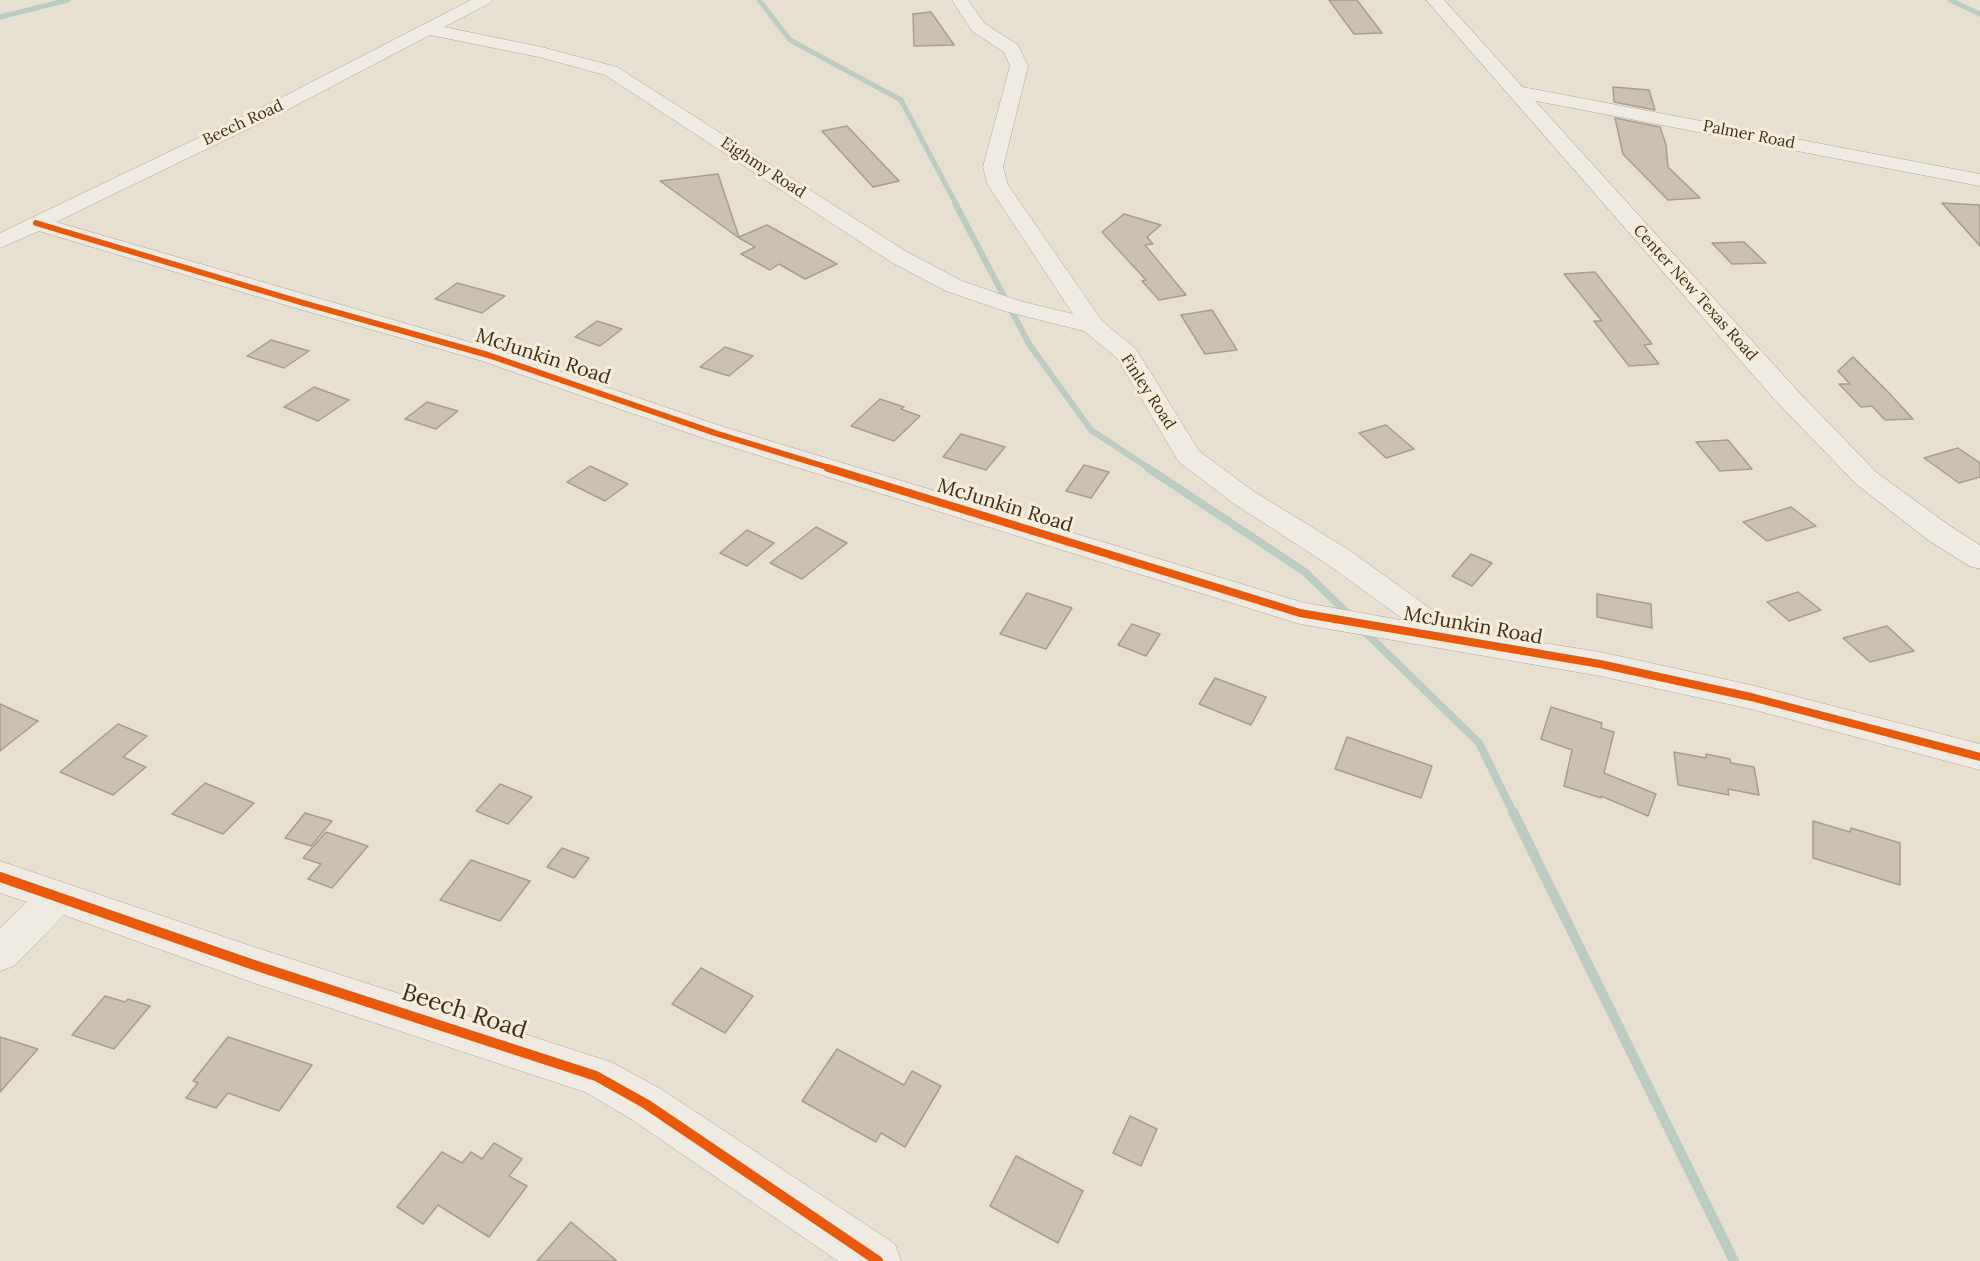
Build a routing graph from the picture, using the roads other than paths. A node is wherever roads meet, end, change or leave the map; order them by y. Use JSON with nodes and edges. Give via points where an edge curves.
{"nodes":[{"id":1,"x":484,"y":0,"type":"edge"},
{"id":2,"x":960,"y":0,"type":"edge"},
{"id":3,"x":1435,"y":0,"type":"edge"},
{"id":4,"x":426,"y":29,"type":"junction"},
{"id":5,"x":1517,"y":92,"type":"junction"},
{"id":6,"x":1979,"y":181,"type":"edge"},
{"id":7,"x":36,"y":223,"type":"junction"},
{"id":8,"x":0,"y":241,"type":"edge"},
{"id":9,"x":1093,"y":326,"type":"junction"},
{"id":10,"x":1980,"y":559,"type":"edge"},
{"id":11,"x":1455,"y":641,"type":"junction"},
{"id":12,"x":1980,"y":758,"type":"edge"},
{"id":13,"x":0,"y":877,"type":"edge"},
{"id":14,"x":58,"y":896,"type":"junction"},
{"id":15,"x":0,"y":954,"type":"edge"},
{"id":16,"x":878,"y":1261,"type":"edge"}],
"edges":[{"from":1,"to":4,"type":"street","name":"Beech Road"},
{"from":2,"to":9,"type":"street","name":"Finley Road","via":[[978,27],[1012,49],[1019,66],[993,167],[998,185]]},
{"from":3,"to":5,"type":"street","name":"Center New Texas Road"},
{"from":4,"to":7,"type":"street","name":"Beech Road","via":[[278,107]]},
{"from":4,"to":9,"type":"street","name":"Eighmy Road","via":[[541,52],[611,71],[918,267],[954,286],[1012,306]]},
{"from":5,"to":6,"type":"street","name":"Palmer Road"},
{"from":5,"to":10,"type":"street","name":"Center New Texas Road","via":[[1784,393],[1866,478]]},
{"from":7,"to":8,"type":"street","name":"Beech Road"},
{"from":7,"to":11,"type":"street","name":"McJunkin Road","via":[[488,355],[715,433],[1289,609]]},
{"from":9,"to":11,"type":"street","name":"Finley Road","via":[[1127,354],[1189,456]]},
{"from":11,"to":12,"type":"street","name":"McJunkin Road","via":[[1600,664],[1751,697]]},
{"from":13,"to":14,"type":"street","name":"Beech Road"},
{"from":14,"to":15,"type":"street"},
{"from":14,"to":16,"type":"street","name":"Beech Road","via":[[254,965],[596,1076],[646,1104]]}]}
